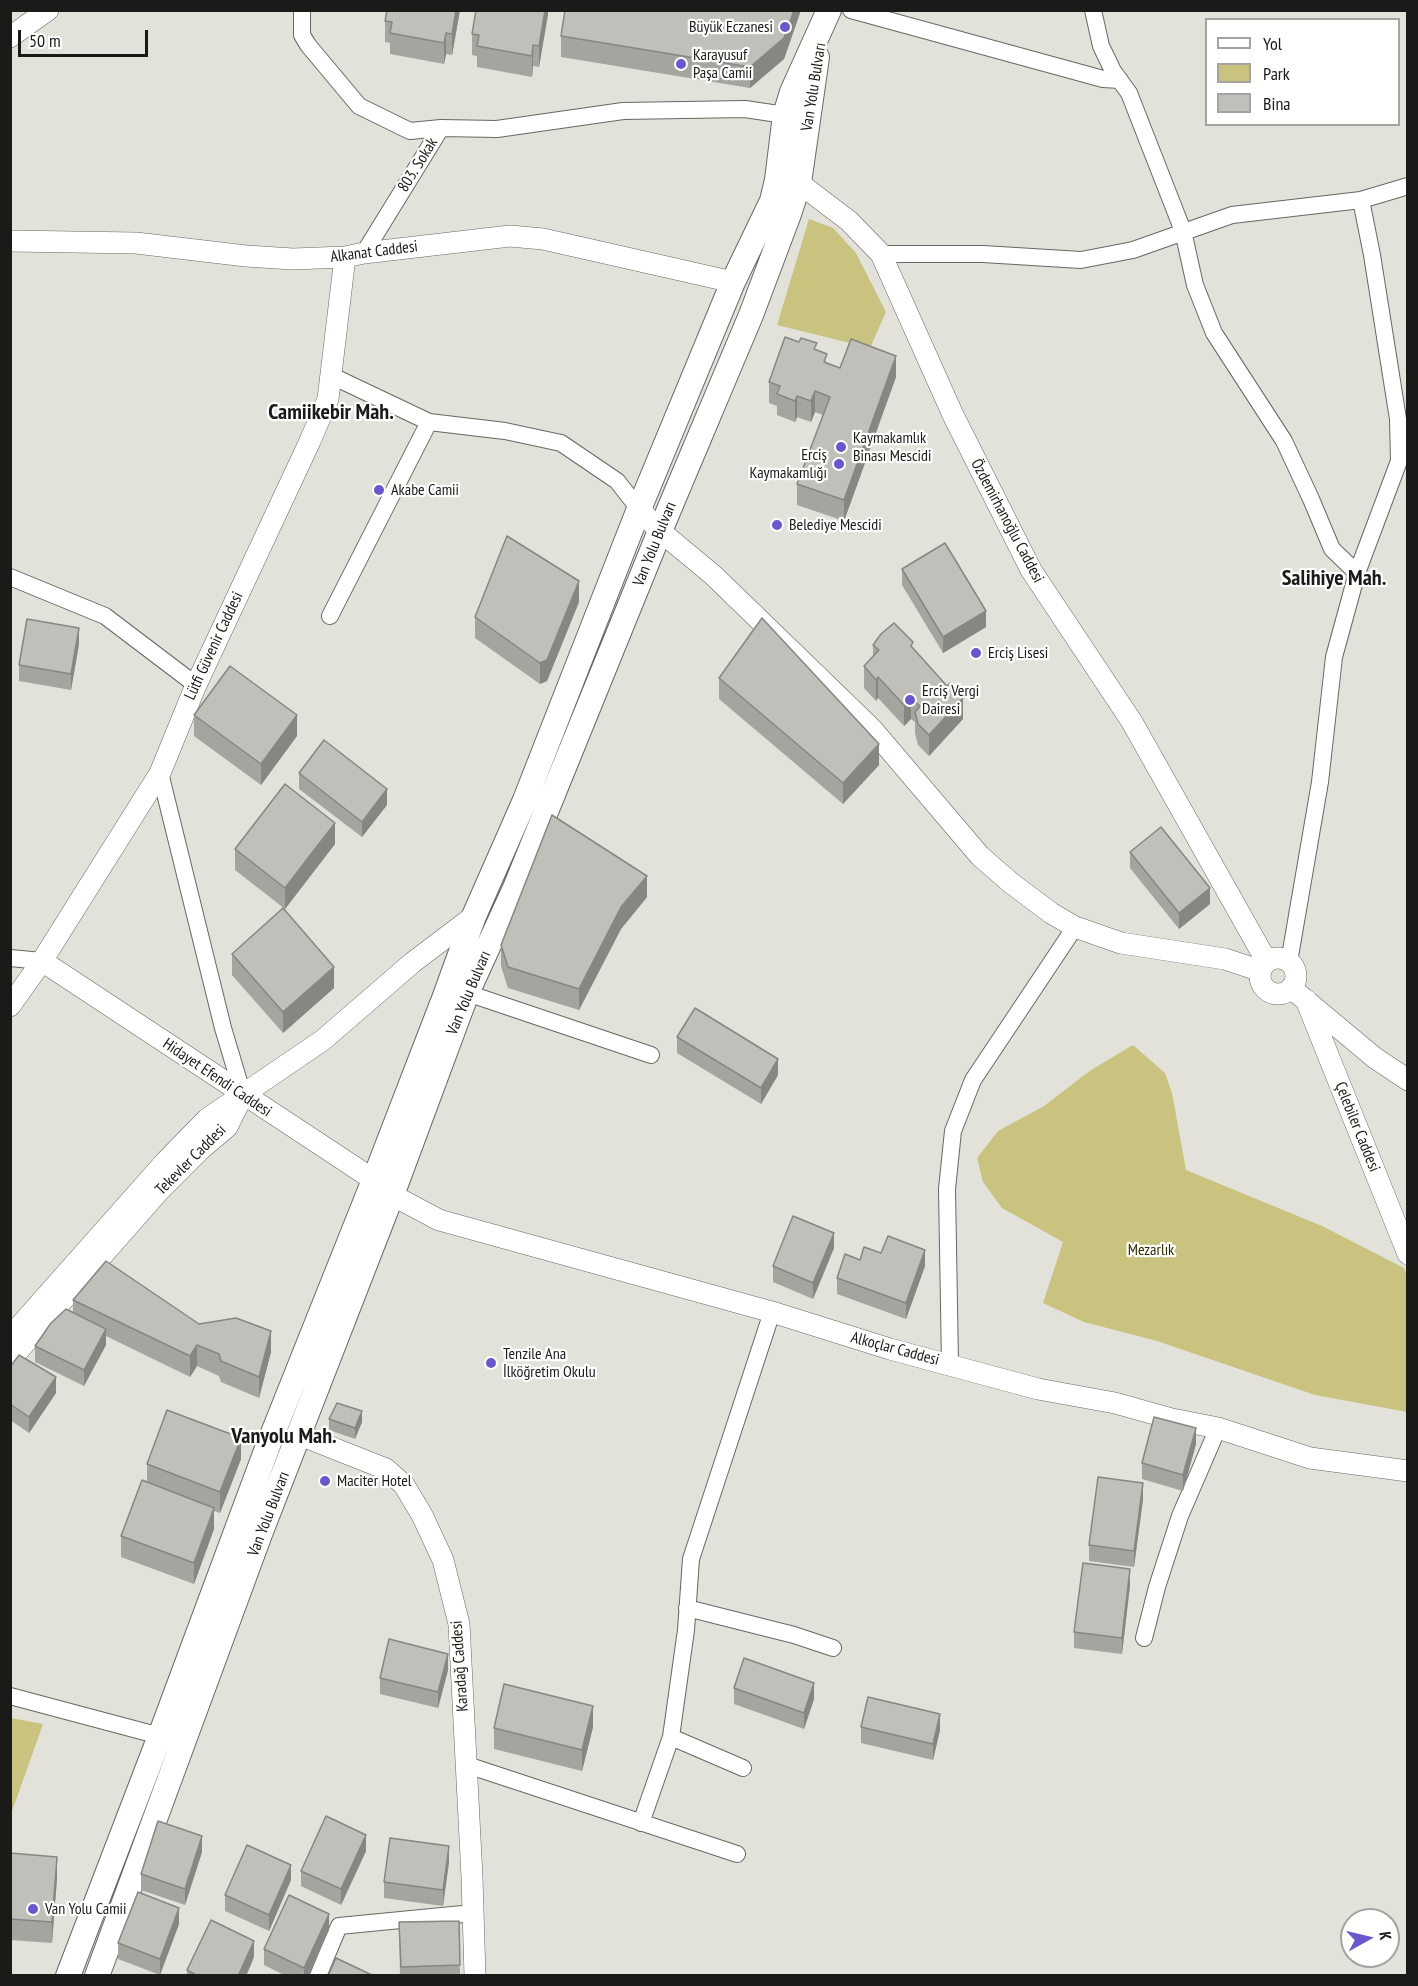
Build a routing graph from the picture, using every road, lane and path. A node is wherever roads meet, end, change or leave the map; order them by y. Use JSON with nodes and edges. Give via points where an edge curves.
{"nodes":[{"id":1,"x":48,"y":10,"type":"edge"},
{"id":2,"x":302,"y":10,"type":"edge"},
{"id":3,"x":830,"y":10,"type":"edge"},
{"id":4,"x":851,"y":10,"type":"edge"},
{"id":5,"x":1093,"y":10,"type":"edge"},
{"id":6,"x":10,"y":37,"type":"edge"},
{"id":7,"x":1120,"y":80,"type":"junction"},
{"id":8,"x":785,"y":115,"type":"junction"},
{"id":9,"x":441,"y":128,"type":"junction"},
{"id":10,"x":799,"y":183,"type":"junction"},
{"id":11,"x":1407,"y":186,"type":"edge"},
{"id":12,"x":1361,"y":200,"type":"junction"},
{"id":13,"x":1183,"y":231,"type":"junction"},
{"id":14,"x":10,"y":241,"type":"edge"},
{"id":15,"x":881,"y":254,"type":"junction"},
{"id":16,"x":355,"y":255,"type":"junction"},
{"id":17,"x":733,"y":282,"type":"junction"},
{"id":18,"x":332,"y":376,"type":"junction"},
{"id":19,"x":429,"y":422,"type":"junction"},
{"id":20,"x":1403,"y":453,"type":"edge"},
{"id":21,"x":639,"y":509,"type":"junction"},
{"id":22,"x":660,"y":531,"type":"junction"},
{"id":23,"x":1357,"y":573,"type":"junction"},
{"id":24,"x":10,"y":577,"type":"edge"},
{"id":25,"x":330,"y":616,"type":"dead end"},
{"id":26,"x":196,"y":685,"type":"junction"},
{"id":27,"x":160,"y":773,"type":"junction"},
{"id":28,"x":474,"y":916,"type":"junction"},
{"id":29,"x":1075,"y":927,"type":"junction"},
{"id":30,"x":10,"y":957,"type":"edge"},
{"id":31,"x":42,"y":961,"type":"junction"},
{"id":32,"x":1289,"y":962,"type":"junction"},
{"id":33,"x":1264,"y":966,"type":"junction"},
{"id":34,"x":467,"y":993,"type":"junction"},
{"id":35,"x":1298,"y":994,"type":"junction"},
{"id":36,"x":10,"y":1006,"type":"edge"},
{"id":37,"x":651,"y":1055,"type":"dead end"},
{"id":38,"x":1407,"y":1080,"type":"edge"},
{"id":39,"x":243,"y":1095,"type":"junction"},
{"id":40,"x":383,"y":1188,"type":"junction"},
{"id":41,"x":1407,"y":1254,"type":"edge"},
{"id":42,"x":772,"y":1312,"type":"junction"},
{"id":43,"x":10,"y":1337,"type":"edge"},
{"id":44,"x":10,"y":1360,"type":"edge"},
{"id":45,"x":950,"y":1364,"type":"junction"},
{"id":46,"x":1218,"y":1428,"type":"junction"},
{"id":47,"x":300,"y":1435,"type":"junction"},
{"id":48,"x":1407,"y":1471,"type":"edge"},
{"id":49,"x":687,"y":1608,"type":"junction"},
{"id":50,"x":1144,"y":1638,"type":"dead end"},
{"id":51,"x":833,"y":1648,"type":"dead end"},
{"id":52,"x":10,"y":1696,"type":"edge"},
{"id":53,"x":160,"y":1736,"type":"junction"},
{"id":54,"x":671,"y":1737,"type":"junction"},
{"id":55,"x":467,"y":1765,"type":"junction"},
{"id":56,"x":743,"y":1768,"type":"dead end"},
{"id":57,"x":641,"y":1823,"type":"junction"},
{"id":58,"x":737,"y":1854,"type":"dead end"},
{"id":59,"x":473,"y":1913,"type":"junction"},
{"id":60,"x":68,"y":1976,"type":"edge"},
{"id":61,"x":97,"y":1976,"type":"edge"},
{"id":62,"x":318,"y":1976,"type":"edge"},
{"id":63,"x":475,"y":1976,"type":"edge"}],
"edges":[{"from":1,"to":6,"type":"street"},
{"from":2,"to":9,"type":"street","name":"803. Sokak","via":[[302,35],[359,106],[410,131]]},
{"from":3,"to":8,"type":"main road"},
{"from":3,"to":10,"type":"main road","name":"Van Yolu Bulvarı","via":[[813,76]]},
{"from":4,"to":7,"type":"street","via":[[1103,79]]},
{"from":5,"to":7,"type":"street","via":[[1101,46]]},
{"from":7,"to":13,"type":"street","via":[[1129,93]]},
{"from":8,"to":9,"type":"street","via":[[745,109],[623,111],[497,129]]},
{"from":8,"to":17,"type":"main road","via":[[772,201]]},
{"from":9,"to":16,"type":"street","name":"803. Sokak"},
{"from":10,"to":15,"type":"street","name":"Özdemirhanoğlu Caddesi","via":[[849,221]]},
{"from":10,"to":22,"type":"main road","name":"Van Yolu Bulvarı","via":[[751,315]]},
{"from":11,"to":12,"type":"street"},
{"from":12,"to":13,"type":"street","via":[[1232,214]]},
{"from":12,"to":20,"type":"street"},
{"from":13,"to":15,"type":"street","via":[[1133,250],[1081,260],[983,254]]},
{"from":13,"to":23,"type":"street","via":[[1195,285],[1214,333],[1284,441],[1332,549]]},
{"from":14,"to":16,"type":"street","name":"Alkanat Caddesi","via":[[136,243],[293,259]]},
{"from":15,"to":33,"type":"street","name":"Özdemirhanoğlu Caddesi","via":[[953,415],[1031,570],[1132,722]]},
{"from":16,"to":17,"type":"street","name":"Alkanat Caddesi","via":[[510,236],[543,239]]},
{"from":16,"to":18,"type":"street","name":"Lütfi Güvenir Caddesi","via":[[332,353]]},
{"from":17,"to":21,"type":"main road"},
{"from":18,"to":19,"type":"street"},
{"from":18,"to":26,"type":"street","name":"Lütfi Güvenir Caddesi","via":[[328,399]]},
{"from":19,"to":21,"type":"street","via":[[505,431],[561,443],[617,481]]},
{"from":19,"to":25,"type":"street"},
{"from":20,"to":23,"type":"street"},
{"from":21,"to":22,"type":"street"},
{"from":21,"to":28,"type":"main road","via":[[525,800]]},
{"from":22,"to":29,"type":"street","via":[[714,576],[872,729],[980,855],[1011,883]]},
{"from":22,"to":34,"type":"main road","name":"Van Yolu Bulvarı","via":[[515,888]]},
{"from":23,"to":32,"type":"street","via":[[1334,657],[1320,782]]},
{"from":24,"to":26,"type":"street","via":[[105,616]]},
{"from":26,"to":27,"type":"street","name":"Lütfi Güvenir Caddesi"},
{"from":27,"to":31,"type":"street","name":"Lütfi Güvenir Caddesi"},
{"from":27,"to":39,"type":"street"},
{"from":28,"to":39,"type":"street","name":"Tekevler Caddesi","via":[[412,963],[323,1040]]},
{"from":28,"to":40,"type":"main road"},
{"from":29,"to":33,"type":"street","via":[[1121,943]]},
{"from":29,"to":45,"type":"street","via":[[973,1080],[953,1131],[947,1189]]},
{"from":30,"to":31,"type":"street"},
{"from":31,"to":36,"type":"street","name":"Lütfi Güvenir Caddesi"},
{"from":31,"to":39,"type":"street","name":"Hidayet Efendi Caddesi"},
{"from":32,"to":33,"type":"street","via":[[1278,958]]},
{"from":32,"to":35,"type":"street"},
{"from":33,"to":35,"type":"street","via":[[1261,982],[1269,991]]},
{"from":34,"to":37,"type":"street"},
{"from":34,"to":40,"type":"main road","name":"Van Yolu Bulvarı"},
{"from":35,"to":38,"type":"street"},
{"from":35,"to":41,"type":"street","name":"Çelebiler Caddesi"},
{"from":39,"to":40,"type":"street","name":"Hidayet Efendi Caddesi"},
{"from":39,"to":43,"type":"street","via":[[207,1119],[166,1161]]},
{"from":39,"to":44,"type":"street","name":"Tekevler Caddesi","via":[[227,1126],[159,1191]]},
{"from":40,"to":42,"type":"street","name":"Alkoçlar Caddesi","via":[[439,1220]]},
{"from":40,"to":47,"type":"main road","name":"Van Yolu Bulvarı"},
{"from":40,"to":53,"type":"main road","via":[[269,1443]]},
{"from":42,"to":45,"type":"street","name":"Alkoçlar Caddesi"},
{"from":42,"to":49,"type":"street","via":[[691,1559]]},
{"from":45,"to":46,"type":"street","name":"Alkoçlar Caddesi","via":[[1038,1389]]},
{"from":46,"to":48,"type":"street","name":"Alkoçlar Caddesi","via":[[1310,1458]]},
{"from":46,"to":50,"type":"street","via":[[1180,1516]]},
{"from":47,"to":55,"type":"street","name":"Karadağ Caddesi","via":[[386,1469],[404,1485],[422,1515],[443,1560],[459,1624]]},
{"from":47,"to":61,"type":"main road","name":"Van Yolu Bulvarı"},
{"from":49,"to":51,"type":"street"},
{"from":49,"to":54,"type":"street"},
{"from":52,"to":53,"type":"street"},
{"from":53,"to":60,"type":"main road"},
{"from":54,"to":56,"type":"street"},
{"from":54,"to":57,"type":"street"},
{"from":55,"to":57,"type":"street"},
{"from":55,"to":59,"type":"street","name":"Karadağ Caddesi"},
{"from":57,"to":58,"type":"street"},
{"from":59,"to":62,"type":"street","via":[[339,1926]]},
{"from":59,"to":63,"type":"street","name":"Karadağ Caddesi"}]}
